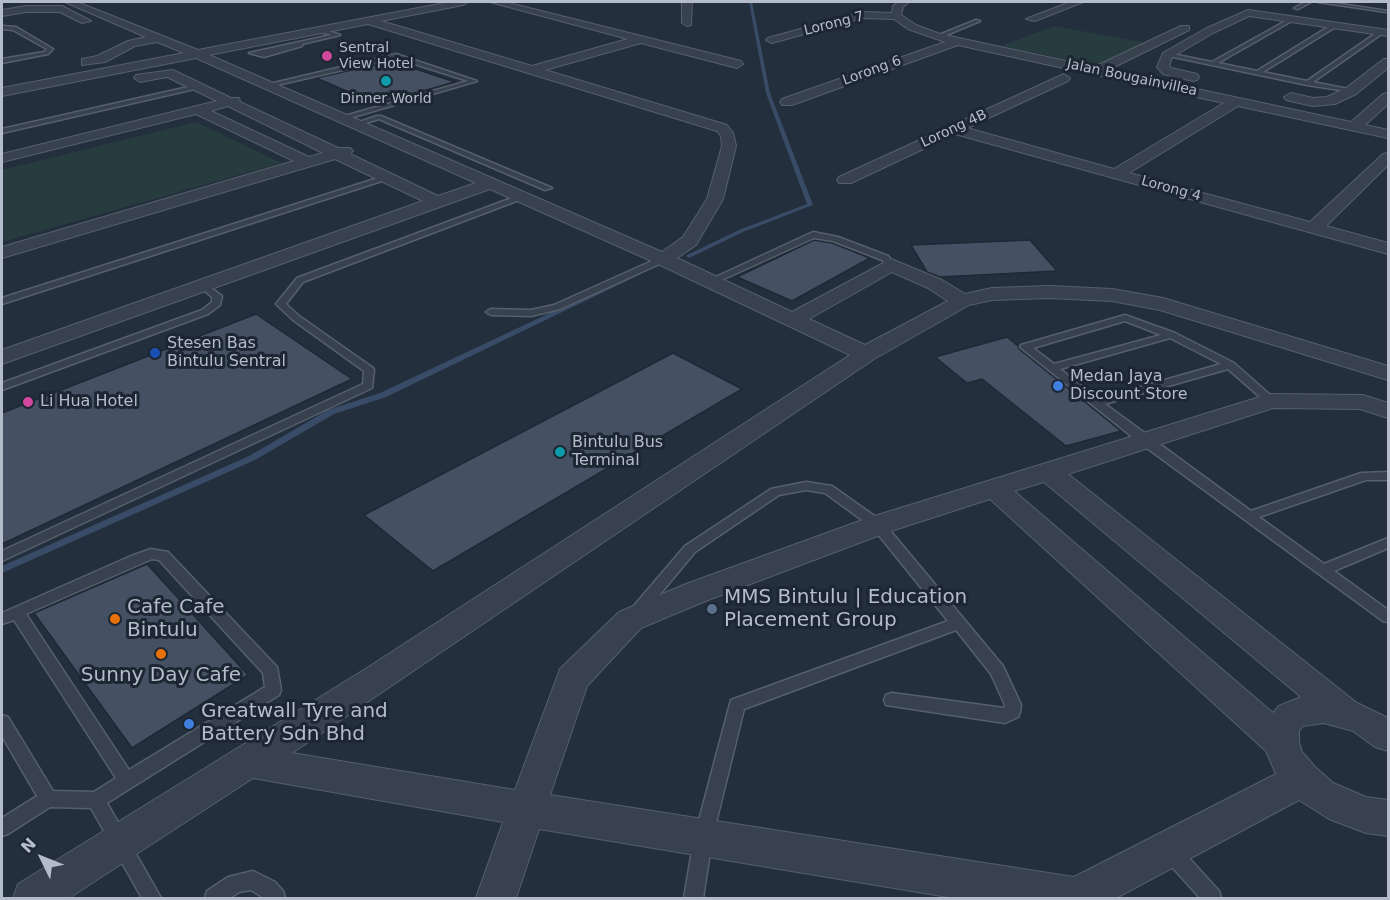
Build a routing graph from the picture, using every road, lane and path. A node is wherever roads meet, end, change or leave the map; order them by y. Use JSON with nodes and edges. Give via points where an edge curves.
{"nodes":[{"id":1,"x":39,"y":2,"type":"edge"},
{"id":2,"x":69,"y":2,"type":"edge"},
{"id":3,"x":463,"y":2,"type":"edge"},
{"id":4,"x":495,"y":2,"type":"edge"},
{"id":5,"x":684,"y":2,"type":"edge"},
{"id":6,"x":904,"y":2,"type":"edge"},
{"id":7,"x":1078,"y":2,"type":"edge"},
{"id":8,"x":1310,"y":2,"type":"edge"},
{"id":9,"x":1320,"y":2,"type":"edge"},
{"id":10,"x":1382,"y":2,"type":"edge"},
{"id":11,"x":1389,"y":2,"type":"edge"},
{"id":12,"x":2,"y":8,"type":"edge"},
{"id":13,"x":1387,"y":11,"type":"edge"},
{"id":14,"x":2,"y":13,"type":"edge"},
{"id":15,"x":1295,"y":14,"type":"junction"},
{"id":16,"x":897,"y":16,"type":"junction"},
{"id":17,"x":1379,"y":16,"type":"dead end"},
{"id":18,"x":1031,"y":19,"type":"dead end"},
{"id":19,"x":370,"y":21,"type":"junction"},
{"id":20,"x":978,"y":21,"type":"dead end"},
{"id":21,"x":687,"y":23,"type":"dead end"},
{"id":22,"x":93,"y":24,"type":"dead end"},
{"id":23,"x":1335,"y":25,"type":"junction"},
{"id":24,"x":2,"y":28,"type":"edge"},
{"id":25,"x":320,"y":30,"type":"junction"},
{"id":26,"x":1209,"y":31,"type":"junction"},
{"id":27,"x":1385,"y":33,"type":"edge"},
{"id":28,"x":937,"y":37,"type":"junction"},
{"id":29,"x":159,"y":38,"type":"junction"},
{"id":30,"x":643,"y":39,"type":"junction"},
{"id":31,"x":771,"y":40,"type":"dead end"},
{"id":32,"x":958,"y":41,"type":"junction"},
{"id":33,"x":300,"y":45,"type":"junction"},
{"id":34,"x":1139,"y":50,"type":"junction"},
{"id":35,"x":195,"y":53,"type":"junction"},
{"id":36,"x":1167,"y":55,"type":"junction"},
{"id":37,"x":4,"y":59,"type":"edge"},
{"id":38,"x":1388,"y":62,"type":"edge"},
{"id":39,"x":737,"y":64,"type":"dead end"},
{"id":40,"x":1213,"y":64,"type":"junction"},
{"id":41,"x":532,"y":70,"type":"junction"},
{"id":42,"x":1096,"y":71,"type":"junction"},
{"id":43,"x":1258,"y":73,"type":"junction"},
{"id":44,"x":1181,"y":75,"type":"junction"},
{"id":45,"x":1064,"y":78,"type":"dead end"},
{"id":46,"x":4,"y":79,"type":"edge"},
{"id":47,"x":1203,"y":79,"type":"dead end"},
{"id":48,"x":1306,"y":83,"type":"junction"},
{"id":49,"x":1161,"y":85,"type":"junction"},
{"id":50,"x":197,"y":87,"type":"junction"},
{"id":51,"x":20,"y":88,"type":"junction"},
{"id":52,"x":82,"y":90,"type":"dead end"},
{"id":53,"x":2,"y":92,"type":"edge"},
{"id":54,"x":264,"y":92,"type":"junction"},
{"id":55,"x":1351,"y":92,"type":"junction"},
{"id":56,"x":1280,"y":95,"type":"dead end"},
{"id":57,"x":1388,"y":98,"type":"edge"},
{"id":58,"x":1237,"y":101,"type":"junction"},
{"id":59,"x":229,"y":102,"type":"junction"},
{"id":60,"x":787,"y":102,"type":"dead end"},
{"id":61,"x":198,"y":110,"type":"junction"},
{"id":62,"x":350,"y":121,"type":"junction"},
{"id":63,"x":1355,"y":126,"type":"junction"},
{"id":64,"x":953,"y":129,"type":"junction"},
{"id":65,"x":2,"y":131,"type":"edge"},
{"id":66,"x":1389,"y":134,"type":"edge"},
{"id":67,"x":388,"y":138,"type":"junction"},
{"id":68,"x":337,"y":154,"type":"junction"},
{"id":69,"x":1389,"y":157,"type":"edge"},
{"id":70,"x":2,"y":158,"type":"edge"},
{"id":71,"x":308,"y":162,"type":"junction"},
{"id":72,"x":1116,"y":174,"type":"junction"},
{"id":73,"x":387,"y":178,"type":"junction"},
{"id":74,"x":845,"y":180,"type":"dead end"},
{"id":75,"x":490,"y":183,"type":"junction"},
{"id":76,"x":548,"y":188,"type":"dead end"},
{"id":77,"x":523,"y":197,"type":"junction"},
{"id":78,"x":438,"y":202,"type":"junction"},
{"id":79,"x":1313,"y":229,"type":"junction"},
{"id":80,"x":1389,"y":249,"type":"edge"},
{"id":81,"x":2,"y":253,"type":"edge"},
{"id":82,"x":663,"y":259,"type":"junction"},
{"id":83,"x":891,"y":265,"type":"junction"},
{"id":84,"x":712,"y":281,"type":"junction"},
{"id":85,"x":203,"y":285,"type":"junction"},
{"id":86,"x":2,"y":301,"type":"edge"},
{"id":87,"x":962,"y":301,"type":"junction"},
{"id":88,"x":491,"y":312,"type":"dead end"},
{"id":89,"x":793,"y":320,"type":"junction"},
{"id":90,"x":1171,"y":335,"type":"junction"},
{"id":91,"x":866,"y":354,"type":"junction"},
{"id":92,"x":2,"y":357,"type":"edge"},
{"id":93,"x":1230,"y":365,"type":"junction"},
{"id":94,"x":1053,"y":368,"type":"junction"},
{"id":95,"x":1389,"y":373,"type":"edge"},
{"id":96,"x":2,"y":387,"type":"edge"},
{"id":97,"x":1271,"y":401,"type":"junction"},
{"id":98,"x":1095,"y":403,"type":"junction"},
{"id":99,"x":1389,"y":411,"type":"edge"},
{"id":100,"x":1144,"y":440,"type":"junction"},
{"id":101,"x":1047,"y":471,"type":"junction"},
{"id":102,"x":1389,"y":476,"type":"edge"},
{"id":103,"x":994,"y":488,"type":"junction"},
{"id":104,"x":1249,"y":516,"type":"junction"},
{"id":105,"x":878,"y":525,"type":"junction"},
{"id":106,"x":1389,"y":543,"type":"edge"},
{"id":107,"x":2,"y":556,"type":"edge"},
{"id":108,"x":1323,"y":570,"type":"junction"},
{"id":109,"x":18,"y":614,"type":"junction"},
{"id":110,"x":1389,"y":617,"type":"edge"},
{"id":111,"x":2,"y":619,"type":"edge"},
{"id":112,"x":630,"y":620,"type":"junction"},
{"id":113,"x":958,"y":623,"type":"junction"},
{"id":114,"x":892,"y":700,"type":"dead end"},
{"id":115,"x":1345,"y":713,"type":"junction"},
{"id":116,"x":2,"y":722,"type":"edge"},
{"id":117,"x":1387,"y":733,"type":"edge"},
{"id":118,"x":1281,"y":742,"type":"junction"},
{"id":119,"x":246,"y":761,"type":"junction"},
{"id":120,"x":1302,"y":779,"type":"junction"},
{"id":121,"x":127,"y":781,"type":"junction"},
{"id":122,"x":48,"y":799,"type":"junction"},
{"id":123,"x":96,"y":800,"type":"junction"},
{"id":124,"x":526,"y":809,"type":"junction"},
{"id":125,"x":1381,"y":823,"type":"edge"},
{"id":126,"x":2,"y":828,"type":"edge"},
{"id":127,"x":703,"y":839,"type":"junction"},
{"id":128,"x":118,"y":844,"type":"junction"},
{"id":129,"x":1168,"y":849,"type":"junction"},
{"id":130,"x":33,"y":898,"type":"edge"},
{"id":131,"x":152,"y":898,"type":"edge"},
{"id":132,"x":214,"y":898,"type":"edge"},
{"id":133,"x":276,"y":898,"type":"edge"},
{"id":134,"x":496,"y":898,"type":"edge"},
{"id":135,"x":693,"y":898,"type":"edge"},
{"id":136,"x":1212,"y":898,"type":"edge"}],
"edges":[{"from":1,"to":12,"type":"street"},
{"from":2,"to":29,"type":"street"},
{"from":3,"to":19,"type":"street"},
{"from":4,"to":30,"type":"street"},
{"from":5,"to":21,"type":"street"},
{"from":6,"to":16,"type":"street","via":[[898,6]]},
{"from":7,"to":18,"type":"street"},
{"from":8,"to":15,"type":"lane"},
{"from":9,"to":13,"type":"lane"},
{"from":10,"to":11,"type":"lane"},
{"from":13,"to":17,"type":"lane"},
{"from":14,"to":22,"type":"street","via":[[62,9]]},
{"from":15,"to":23,"type":"street"},
{"from":15,"to":26,"type":"street","via":[[1248,14]]},
{"from":15,"to":40,"type":"lane"},
{"from":16,"to":28,"type":"street","name":"Jalan Bougainvillea"},
{"from":16,"to":31,"type":"street","name":"Lorong 7","via":[[862,15]]},
{"from":19,"to":25,"type":"street"},
{"from":19,"to":41,"type":"street"},
{"from":20,"to":28,"type":"lane"},
{"from":23,"to":27,"type":"street"},
{"from":23,"to":43,"type":"lane"},
{"from":24,"to":37,"type":"lane","via":[[14,28],[50,50]]},
{"from":25,"to":33,"type":"lane","via":[[337,35]]},
{"from":25,"to":35,"type":"street"},
{"from":26,"to":34,"type":"street","via":[[1193,25]]},
{"from":26,"to":36,"type":"street"},
{"from":27,"to":48,"type":"lane"},
{"from":28,"to":32,"type":"street","name":"Jalan Bougainvillea"},
{"from":29,"to":35,"type":"street"},
{"from":29,"to":46,"type":"street","via":[[127,40],[101,59]]},
{"from":30,"to":39,"type":"street"},
{"from":30,"to":41,"type":"street"},
{"from":32,"to":42,"type":"street","name":"Jalan Bougainvillea"},
{"from":32,"to":60,"type":"street","name":"Lorong 6"},
{"from":33,"to":33,"type":"lane","via":[[264,55],[252,53],[285,46]]},
{"from":34,"to":36,"type":"street"},
{"from":34,"to":42,"type":"street"},
{"from":35,"to":51,"type":"street"},
{"from":35,"to":54,"type":"street"},
{"from":36,"to":40,"type":"lane"},
{"from":36,"to":44,"type":"street","via":[[1163,67]]},
{"from":38,"to":55,"type":"street"},
{"from":40,"to":43,"type":"lane"},
{"from":41,"to":82,"type":"street","via":[[722,128],[728,136],[715,200],[690,241]]},
{"from":42,"to":49,"type":"street","name":"Jalan Bougainvillea"},
{"from":43,"to":48,"type":"lane"},
{"from":44,"to":47,"type":"street"},
{"from":44,"to":49,"type":"street"},
{"from":45,"to":64,"type":"street","name":"Lorong 4B"},
{"from":46,"to":51,"type":"street"},
{"from":48,"to":55,"type":"lane"},
{"from":49,"to":58,"type":"street","name":"Jalan Bougainvillea"},
{"from":50,"to":52,"type":"street","via":[[162,73]]},
{"from":50,"to":59,"type":"street"},
{"from":50,"to":65,"type":"lane"},
{"from":51,"to":53,"type":"street"},
{"from":54,"to":59,"type":"street"},
{"from":54,"to":62,"type":"street"},
{"from":54,"to":62,"type":"lane","via":[[396,56],[474,81]]},
{"from":55,"to":56,"type":"street","via":[[1322,102]]},
{"from":55,"to":57,"type":"street"},
{"from":57,"to":63,"type":"street"},
{"from":58,"to":63,"type":"street","name":"Jalan Bougainvillea"},
{"from":58,"to":72,"type":"street"},
{"from":59,"to":61,"type":"street"},
{"from":59,"to":68,"type":"street"},
{"from":61,"to":70,"type":"street"},
{"from":61,"to":71,"type":"street"},
{"from":62,"to":67,"type":"street"},
{"from":62,"to":76,"type":"lane","via":[[379,117]]},
{"from":63,"to":66,"type":"street","name":"Jalan Bougainvillea"},
{"from":64,"to":72,"type":"street","name":"Lorong 4"},
{"from":64,"to":74,"type":"street","name":"Lorong 4B"},
{"from":67,"to":68,"type":"street"},
{"from":67,"to":75,"type":"street"},
{"from":68,"to":71,"type":"street"},
{"from":68,"to":73,"type":"street"},
{"from":69,"to":79,"type":"street"},
{"from":71,"to":81,"type":"street"},
{"from":72,"to":79,"type":"street","name":"Lorong 4"},
{"from":73,"to":78,"type":"street"},
{"from":73,"to":86,"type":"lane"},
{"from":75,"to":77,"type":"street"},
{"from":75,"to":78,"type":"street"},
{"from":77,"to":82,"type":"street"},
{"from":77,"to":107,"type":"lane","via":[[300,280],[281,304],[369,370],[368,386]]},
{"from":78,"to":85,"type":"street"},
{"from":79,"to":80,"type":"street","name":"Lorong 4"},
{"from":82,"to":84,"type":"street"},
{"from":82,"to":88,"type":"lane","via":[[557,307],[531,313]]},
{"from":83,"to":84,"type":"lane","via":[[885,258],[835,238],[813,235]]},
{"from":83,"to":87,"type":"street"},
{"from":83,"to":89,"type":"street"},
{"from":84,"to":89,"type":"street"},
{"from":85,"to":92,"type":"street"},
{"from":85,"to":96,"type":"lane","via":[[217,296],[217,303],[205,312]]},
{"from":87,"to":91,"type":"street"},
{"from":87,"to":95,"type":"street","via":[[992,294],[1112,295],[1163,304]]},
{"from":89,"to":91,"type":"street"},
{"from":90,"to":93,"type":"lane"},
{"from":90,"to":94,"type":"lane"},
{"from":90,"to":94,"type":"lane","via":[[1124,318],[1025,347]]},
{"from":91,"to":119,"type":"street","via":[[388,672]]},
{"from":93,"to":97,"type":"lane"},
{"from":93,"to":98,"type":"lane"},
{"from":94,"to":98,"type":"lane"},
{"from":97,"to":99,"type":"street","via":[[1363,402]]},
{"from":97,"to":100,"type":"street"},
{"from":98,"to":100,"type":"lane"},
{"from":100,"to":101,"type":"street"},
{"from":100,"to":104,"type":"lane"},
{"from":101,"to":103,"type":"street"},
{"from":101,"to":115,"type":"street"},
{"from":102,"to":104,"type":"lane","via":[[1365,476]]},
{"from":103,"to":105,"type":"street"},
{"from":103,"to":118,"type":"street"},
{"from":104,"to":108,"type":"lane"},
{"from":105,"to":112,"type":"street"},
{"from":105,"to":112,"type":"lane","via":[[828,489],[806,486],[775,492],[690,549]]},
{"from":105,"to":113,"type":"lane"},
{"from":106,"to":108,"type":"lane"},
{"from":108,"to":110,"type":"lane"},
{"from":109,"to":111,"type":"lane"},
{"from":109,"to":121,"type":"lane"},
{"from":109,"to":121,"type":"lane","via":[[136,559],[163,555],[271,670],[273,690]]},
{"from":112,"to":124,"type":"street","via":[[572,679]]},
{"from":113,"to":114,"type":"lane","via":[[997,670],[1013,705],[1012,712],[1005,716]]},
{"from":113,"to":127,"type":"lane","via":[[737,705]]},
{"from":115,"to":117,"type":"street"},
{"from":115,"to":118,"type":"street","via":[[1305,710],[1291,716],[1282,727]]},
{"from":116,"to":122,"type":"lane"},
{"from":118,"to":120,"type":"street","via":[[1287,760]]},
{"from":119,"to":124,"type":"street"},
{"from":119,"to":128,"type":"street"},
{"from":120,"to":125,"type":"street","via":[[1320,795]]},
{"from":120,"to":129,"type":"street"},
{"from":121,"to":123,"type":"lane"},
{"from":122,"to":123,"type":"lane"},
{"from":122,"to":126,"type":"lane"},
{"from":123,"to":128,"type":"lane"},
{"from":124,"to":127,"type":"street"},
{"from":124,"to":134,"type":"street"},
{"from":127,"to":129,"type":"street","via":[[1076,898]]},
{"from":127,"to":135,"type":"lane"},
{"from":128,"to":130,"type":"street"},
{"from":128,"to":131,"type":"lane"},
{"from":129,"to":136,"type":"lane"},
{"from":132,"to":133,"type":"lane","via":[[235,884],[253,880]]}]}
